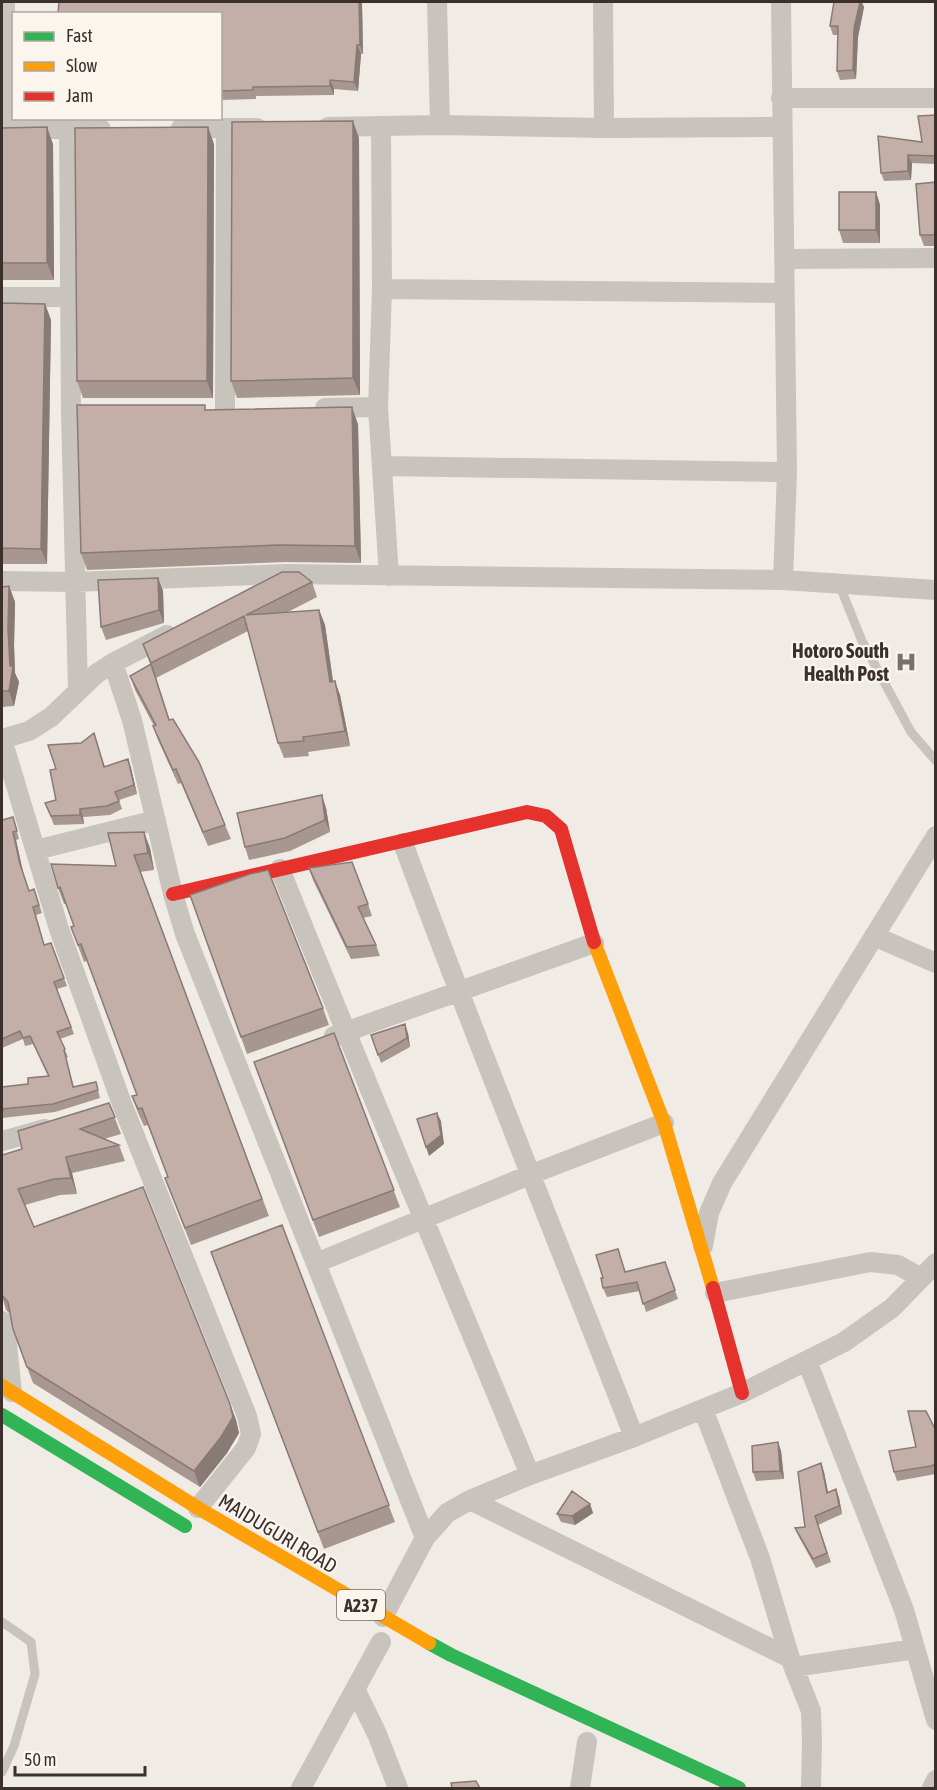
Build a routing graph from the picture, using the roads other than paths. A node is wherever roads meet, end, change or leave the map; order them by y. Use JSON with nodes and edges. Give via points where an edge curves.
{"nodes":[{"id":1,"x":5,"y":2,"type":"edge"},
{"id":2,"x":437,"y":2,"type":"edge"},
{"id":3,"x":603,"y":2,"type":"edge"},
{"id":4,"x":781,"y":2,"type":"edge"},
{"id":5,"x":781,"y":98,"type":"junction"},
{"id":6,"x":936,"y":98,"type":"edge"},
{"id":7,"x":440,"y":125,"type":"junction"},
{"id":8,"x":381,"y":126,"type":"junction"},
{"id":9,"x":310,"y":127,"type":"edge"},
{"id":10,"x":782,"y":127,"type":"junction"},
{"id":11,"x":226,"y":128,"type":"junction"},
{"id":12,"x":274,"y":128,"type":"edge"},
{"id":13,"x":604,"y":128,"type":"junction"},
{"id":14,"x":3,"y":129,"type":"edge"},
{"id":15,"x":69,"y":129,"type":"junction"},
{"id":16,"x":125,"y":129,"type":"edge"},
{"id":17,"x":158,"y":129,"type":"edge"},
{"id":18,"x":936,"y":258,"type":"edge"},
{"id":19,"x":784,"y":259,"type":"junction"},
{"id":20,"x":382,"y":289,"type":"junction"},
{"id":21,"x":784,"y":293,"type":"junction"},
{"id":22,"x":2,"y":297,"type":"edge"},
{"id":23,"x":69,"y":297,"type":"junction"},
{"id":24,"x":378,"y":407,"type":"junction"},
{"id":25,"x":307,"y":409,"type":"edge"},
{"id":26,"x":248,"y":410,"type":"edge"},
{"id":27,"x":94,"y":411,"type":"edge"},
{"id":28,"x":201,"y":411,"type":"edge"},
{"id":29,"x":225,"y":411,"type":"junction"},
{"id":30,"x":71,"y":414,"type":"junction"},
{"id":31,"x":382,"y":465,"type":"junction"},
{"id":32,"x":787,"y":472,"type":"junction"},
{"id":33,"x":285,"y":574,"type":"junction"},
{"id":34,"x":389,"y":576,"type":"junction"},
{"id":35,"x":783,"y":580,"type":"junction"},
{"id":36,"x":2,"y":581,"type":"edge"},
{"id":37,"x":74,"y":582,"type":"junction"},
{"id":38,"x":839,"y":584,"type":"junction"},
{"id":39,"x":936,"y":590,"type":"edge"},
{"id":40,"x":244,"y":595,"type":"edge"},
{"id":41,"x":184,"y":626,"type":"edge"},
{"id":42,"x":113,"y":663,"type":"junction"},
{"id":43,"x":78,"y":690,"type":"junction"},
{"id":44,"x":2,"y":739,"type":"edge"},
{"id":45,"x":936,"y":760,"type":"edge"},
{"id":46,"x":156,"y":820,"type":"junction"},
{"id":47,"x":936,"y":836,"type":"edge"},
{"id":48,"x":403,"y":843,"type":"junction"},
{"id":49,"x":36,"y":850,"type":"junction"},
{"id":50,"x":280,"y":868,"type":"junction"},
{"id":51,"x":173,"y":894,"type":"junction"},
{"id":52,"x":874,"y":936,"type":"junction"},
{"id":53,"x":594,"y":943,"type":"junction"},
{"id":54,"x":936,"y":963,"type":"edge"},
{"id":55,"x":458,"y":993,"type":"junction"},
{"id":56,"x":345,"y":1032,"type":"junction"},
{"id":57,"x":313,"y":1043,"type":"edge"},
{"id":58,"x":260,"y":1062,"type":"edge"},
{"id":59,"x":238,"y":1070,"type":"junction"},
{"id":60,"x":122,"y":1104,"type":"junction"},
{"id":61,"x":103,"y":1110,"type":"edge"},
{"id":62,"x":65,"y":1123,"type":"edge"},
{"id":63,"x":664,"y":1123,"type":"junction"},
{"id":64,"x":2,"y":1142,"type":"edge"},
{"id":65,"x":532,"y":1174,"type":"junction"},
{"id":66,"x":425,"y":1218,"type":"junction"},
{"id":67,"x":702,"y":1248,"type":"junction"},
{"id":68,"x":316,"y":1263,"type":"junction"},
{"id":69,"x":936,"y":1263,"type":"edge"},
{"id":70,"x":921,"y":1278,"type":"junction"},
{"id":71,"x":715,"y":1293,"type":"junction"},
{"id":72,"x":2,"y":1321,"type":"edge"},
{"id":73,"x":807,"y":1360,"type":"junction"},
{"id":74,"x":7,"y":1389,"type":"edge"},
{"id":75,"x":742,"y":1393,"type":"junction"},
{"id":76,"x":703,"y":1409,"type":"junction"},
{"id":77,"x":2,"y":1415,"type":"edge"},
{"id":78,"x":634,"y":1437,"type":"junction"},
{"id":79,"x":530,"y":1475,"type":"junction"},
{"id":80,"x":470,"y":1500,"type":"junction"},
{"id":81,"x":198,"y":1508,"type":"junction"},
{"id":82,"x":195,"y":1532,"type":"dead end"},
{"id":83,"x":425,"y":1538,"type":"junction"},
{"id":84,"x":383,"y":1617,"type":"junction"},
{"id":85,"x":2,"y":1622,"type":"edge"},
{"id":86,"x":381,"y":1642,"type":"dead end"},
{"id":87,"x":915,"y":1649,"type":"junction"},
{"id":88,"x":792,"y":1663,"type":"junction"},
{"id":89,"x":356,"y":1691,"type":"junction"},
{"id":90,"x":936,"y":1720,"type":"edge"},
{"id":91,"x":587,"y":1742,"type":"dead end"},
{"id":92,"x":2,"y":1772,"type":"edge"},
{"id":93,"x":936,"y":1780,"type":"edge"},
{"id":94,"x":301,"y":1788,"type":"edge"},
{"id":95,"x":398,"y":1788,"type":"edge"},
{"id":96,"x":580,"y":1788,"type":"edge"},
{"id":97,"x":739,"y":1788,"type":"edge"},
{"id":98,"x":811,"y":1788,"type":"edge"},
{"id":99,"x":932,"y":1788,"type":"edge"}],
"edges":[{"from":1,"to":14,"type":"street"},
{"from":2,"to":7,"type":"street"},
{"from":3,"to":13,"type":"street"},
{"from":4,"to":5,"type":"street"},
{"from":5,"to":6,"type":"street"},
{"from":5,"to":10,"type":"street"},
{"from":7,"to":8,"type":"street"},
{"from":7,"to":13,"type":"street"},
{"from":8,"to":9,"type":"street"},
{"from":8,"to":20,"type":"street"},
{"from":10,"to":13,"type":"street"},
{"from":10,"to":19,"type":"street"},
{"from":11,"to":12,"type":"street"},
{"from":11,"to":17,"type":"street"},
{"from":11,"to":29,"type":"street"},
{"from":14,"to":15,"type":"street"},
{"from":15,"to":16,"type":"street"},
{"from":15,"to":23,"type":"street"},
{"from":18,"to":19,"type":"street"},
{"from":19,"to":21,"type":"street"},
{"from":20,"to":21,"type":"street"},
{"from":20,"to":24,"type":"street"},
{"from":21,"to":32,"type":"street"},
{"from":22,"to":23,"type":"street"},
{"from":23,"to":30,"type":"street"},
{"from":24,"to":25,"type":"street"},
{"from":24,"to":31,"type":"street"},
{"from":26,"to":29,"type":"street"},
{"from":27,"to":30,"type":"street"},
{"from":28,"to":29,"type":"street"},
{"from":30,"to":37,"type":"street"},
{"from":31,"to":32,"type":"street"},
{"from":31,"to":34,"type":"street"},
{"from":32,"to":35,"type":"street"},
{"from":33,"to":34,"type":"street"},
{"from":33,"to":37,"type":"street"},
{"from":33,"to":40,"type":"street"},
{"from":34,"to":35,"type":"street"},
{"from":35,"to":38,"type":"street"},
{"from":36,"to":37,"type":"street"},
{"from":37,"to":43,"type":"street"},
{"from":38,"to":39,"type":"street"},
{"from":38,"to":45,"type":"lane","via":[[862,641],[911,732]]},
{"from":41,"to":42,"type":"street"},
{"from":42,"to":43,"type":"street"},
{"from":42,"to":46,"type":"street","via":[[132,720]]},
{"from":43,"to":44,"type":"street","via":[[51,717]]},
{"from":44,"to":49,"type":"street"},
{"from":46,"to":49,"type":"street"},
{"from":46,"to":51,"type":"street"},
{"from":47,"to":52,"type":"street"},
{"from":48,"to":50,"type":"main road"},
{"from":48,"to":53,"type":"main road","via":[[527,812],[543,813],[561,829]]},
{"from":48,"to":55,"type":"street"},
{"from":49,"to":60,"type":"street","via":[[59,929]]},
{"from":50,"to":51,"type":"main road"},
{"from":50,"to":56,"type":"street"},
{"from":51,"to":59,"type":"street"},
{"from":52,"to":54,"type":"street"},
{"from":52,"to":67,"type":"street","via":[[722,1183],[709,1213]]},
{"from":53,"to":55,"type":"street"},
{"from":53,"to":63,"type":"main road"},
{"from":55,"to":56,"type":"street"},
{"from":55,"to":65,"type":"street"},
{"from":56,"to":57,"type":"street"},
{"from":56,"to":66,"type":"street"},
{"from":58,"to":59,"type":"street"},
{"from":59,"to":68,"type":"street"},
{"from":60,"to":61,"type":"street"},
{"from":60,"to":81,"type":"street","via":[[251,1434],[246,1448]]},
{"from":62,"to":64,"type":"street"},
{"from":63,"to":65,"type":"street"},
{"from":63,"to":67,"type":"main road"},
{"from":65,"to":66,"type":"street"},
{"from":65,"to":78,"type":"street"},
{"from":66,"to":68,"type":"street"},
{"from":66,"to":79,"type":"street"},
{"from":67,"to":71,"type":"main road"},
{"from":68,"to":83,"type":"street"},
{"from":69,"to":70,"type":"street"},
{"from":70,"to":71,"type":"street","via":[[898,1265],[870,1262]]},
{"from":70,"to":73,"type":"street","via":[[892,1308],[844,1342]]},
{"from":71,"to":75,"type":"main road"},
{"from":72,"to":74,"type":"street"},
{"from":73,"to":75,"type":"street"},
{"from":73,"to":87,"type":"street","via":[[904,1610]]},
{"from":74,"to":81,"type":"main road","name":"MAIDUGURI ROAD","number":"A237"},
{"from":75,"to":76,"type":"street"},
{"from":76,"to":78,"type":"street"},
{"from":76,"to":88,"type":"street","via":[[760,1558]]},
{"from":77,"to":82,"type":"main road"},
{"from":78,"to":79,"type":"street"},
{"from":79,"to":80,"type":"street"},
{"from":80,"to":83,"type":"street","via":[[447,1513]]},
{"from":80,"to":88,"type":"street"},
{"from":81,"to":84,"type":"main road","name":"MAIDUGURI ROAD","number":"A237"},
{"from":83,"to":84,"type":"street"},
{"from":84,"to":97,"type":"main road","name":"MAIDUGURI ROAD","number":"A237","via":[[452,1655]]},
{"from":85,"to":92,"type":"lane","via":[[31,1642],[35,1674],[14,1746]]},
{"from":86,"to":89,"type":"street"},
{"from":87,"to":88,"type":"street"},
{"from":87,"to":90,"type":"street"},
{"from":88,"to":98,"type":"street","via":[[811,1711]]},
{"from":89,"to":94,"type":"street"},
{"from":89,"to":95,"type":"street"},
{"from":91,"to":96,"type":"street"},
{"from":93,"to":99,"type":"street"}]}
